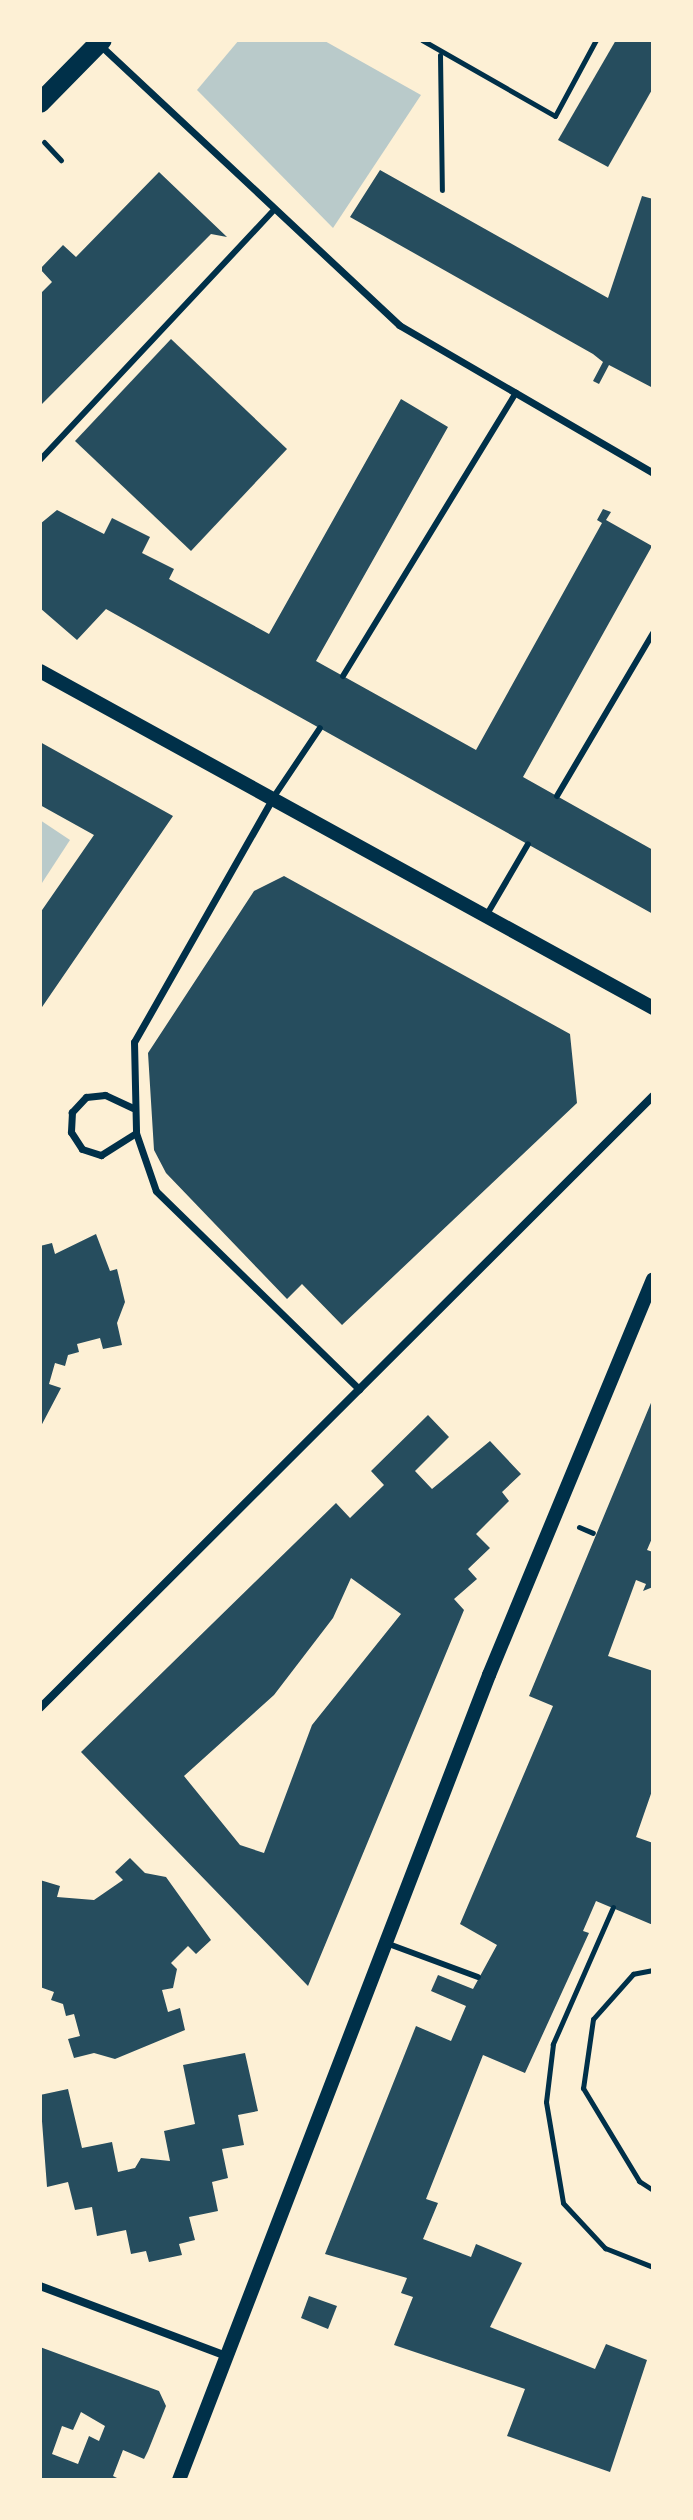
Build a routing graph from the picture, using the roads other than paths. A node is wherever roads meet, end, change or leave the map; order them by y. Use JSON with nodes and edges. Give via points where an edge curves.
{"nodes":[{"id":1,"x":100,"y":42,"type":"edge"},
{"id":2,"x":40,"y":103,"type":"edge"},
{"id":3,"x":275,"y":209,"type":"junction"},
{"id":4,"x":516,"y":393,"type":"junction"},
{"id":5,"x":40,"y":460,"type":"edge"},
{"id":6,"x":653,"y":473,"type":"edge"},
{"id":7,"x":653,"y":633,"type":"edge"},
{"id":8,"x":40,"y":671,"type":"edge"},
{"id":9,"x":343,"y":676,"type":"dead end"},
{"id":10,"x":320,"y":728,"type":"dead end"},
{"id":11,"x":557,"y":796,"type":"dead end"},
{"id":12,"x":271,"y":801,"type":"junction"},
{"id":13,"x":528,"y":844,"type":"dead end"},
{"id":14,"x":484,"y":919,"type":"junction"},
{"id":15,"x":653,"y":1008,"type":"edge"},
{"id":16,"x":653,"y":1096,"type":"edge"},
{"id":17,"x":133,"y":1108,"type":"junction"},
{"id":18,"x":136,"y":1133,"type":"junction"},
{"id":19,"x":653,"y":1280,"type":"edge"},
{"id":20,"x":359,"y":1389,"type":"junction"},
{"id":21,"x":40,"y":1708,"type":"edge"},
{"id":22,"x":386,"y":1943,"type":"junction"},
{"id":23,"x":478,"y":1977,"type":"dead end"},
{"id":24,"x":40,"y":2286,"type":"edge"},
{"id":25,"x":226,"y":2356,"type":"junction"},
{"id":26,"x":179,"y":2480,"type":"edge"}],
"edges":[{"from":1,"to":2,"type":"main road"},
{"from":1,"to":3,"type":"street"},
{"from":3,"to":4,"type":"street","via":[[399,325]]},
{"from":3,"to":5,"type":"lane"},
{"from":4,"to":6,"type":"street"},
{"from":4,"to":9,"type":"lane"},
{"from":7,"to":11,"type":"lane"},
{"from":8,"to":12,"type":"street"},
{"from":10,"to":12,"type":"lane"},
{"from":12,"to":14,"type":"street"},
{"from":12,"to":17,"type":"street","via":[[134,1042]]},
{"from":13,"to":14,"type":"lane"},
{"from":14,"to":15,"type":"street"},
{"from":16,"to":20,"type":"street"},
{"from":17,"to":18,"type":"street"},
{"from":17,"to":18,"type":"street","via":[[105,1095],[86,1097],[72,1112],[71,1132],[82,1149],[101,1155]]},
{"from":18,"to":20,"type":"street","via":[[156,1191]]},
{"from":19,"to":22,"type":"street"},
{"from":20,"to":21,"type":"street"},
{"from":22,"to":23,"type":"lane"},
{"from":22,"to":25,"type":"street"},
{"from":24,"to":25,"type":"street"},
{"from":25,"to":26,"type":"street"}]}
